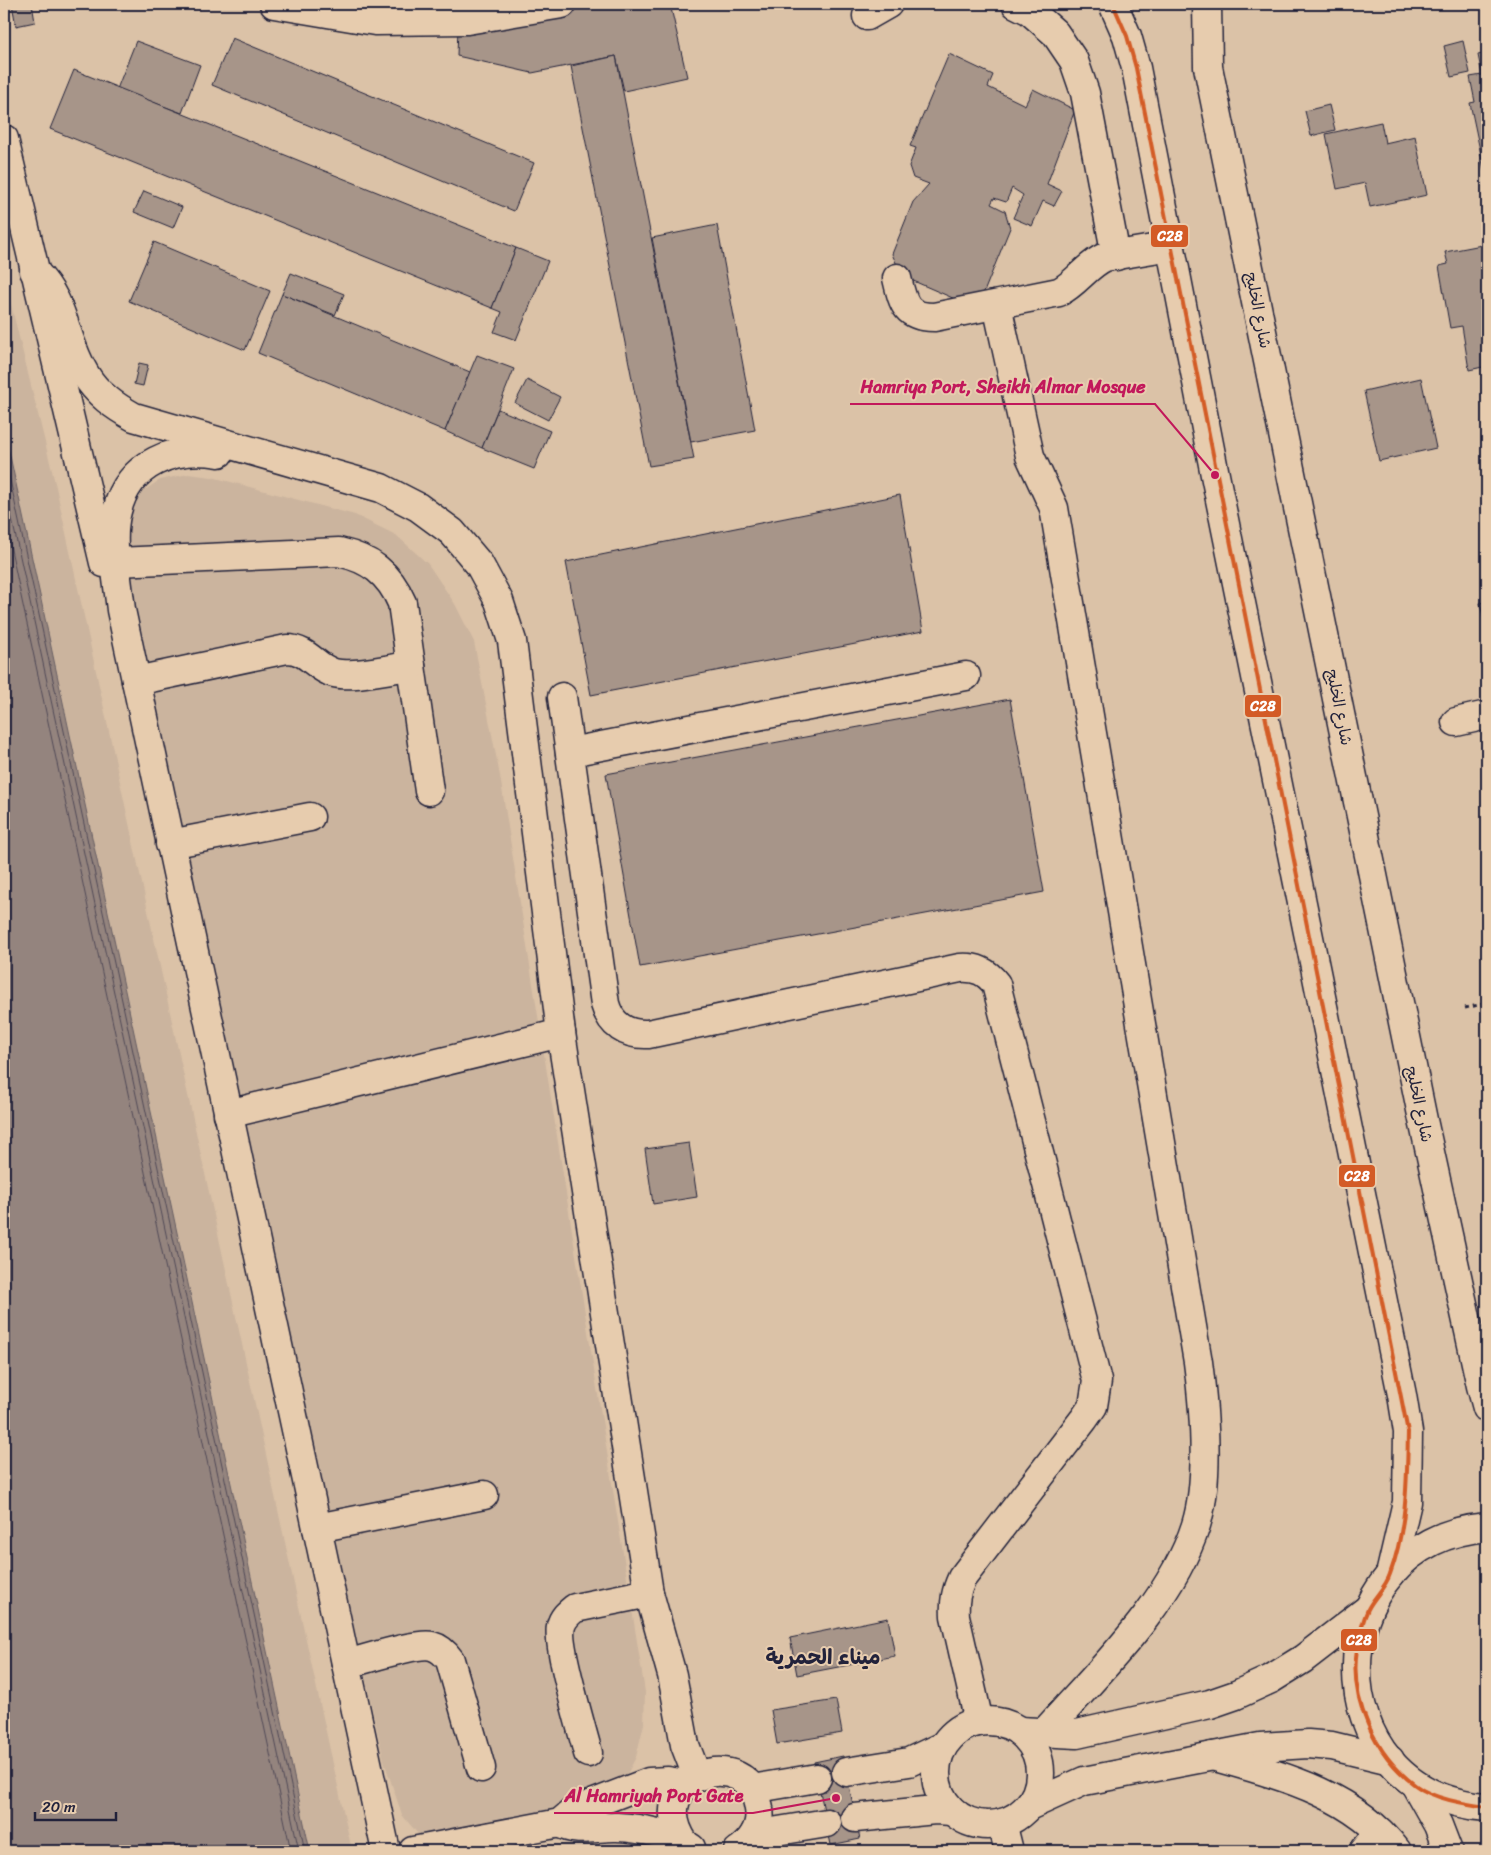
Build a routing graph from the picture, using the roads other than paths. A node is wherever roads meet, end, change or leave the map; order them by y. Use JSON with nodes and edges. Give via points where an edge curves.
{"nodes":[{"id":1,"x":274,"y":4,"type":"edge"},
{"id":2,"x":562,"y":4,"type":"edge"},
{"id":3,"x":1016,"y":4,"type":"edge"},
{"id":4,"x":1113,"y":4,"type":"edge"},
{"id":5,"x":1206,"y":4,"type":"edge"},
{"id":6,"x":4,"y":139,"type":"edge"},
{"id":7,"x":1171,"y":246,"type":"junction"},
{"id":8,"x":1116,"y":256,"type":"junction"},
{"id":9,"x":34,"y":271,"type":"junction"},
{"id":10,"x":897,"y":278,"type":"dead end"},
{"id":11,"x":997,"y":305,"type":"junction"},
{"id":12,"x":290,"y":463,"type":"junction"},
{"id":13,"x":116,"y":562,"type":"junction"},
{"id":14,"x":121,"y":610,"type":"junction"},
{"id":15,"x":411,"y":666,"type":"junction"},
{"id":16,"x":966,"y":676,"type":"dead end"},
{"id":17,"x":136,"y":681,"type":"junction"},
{"id":18,"x":562,"y":697,"type":"dead end"},
{"id":19,"x":1487,"y":715,"type":"edge"},
{"id":20,"x":1456,"y":722,"type":"dead end"},
{"id":21,"x":570,"y":752,"type":"junction"},
{"id":22,"x":429,"y":791,"type":"dead end"},
{"id":23,"x":310,"y":817,"type":"dead end"},
{"id":24,"x":170,"y":844,"type":"junction"},
{"id":25,"x":561,"y":1033,"type":"junction"},
{"id":26,"x":228,"y":1114,"type":"junction"},
{"id":27,"x":1487,"y":1408,"type":"edge"},
{"id":28,"x":484,"y":1495,"type":"dead end"},
{"id":29,"x":1487,"y":1527,"type":"edge"},
{"id":30,"x":317,"y":1528,"type":"junction"},
{"id":31,"x":1390,"y":1575,"type":"junction"},
{"id":32,"x":648,"y":1594,"type":"junction"},
{"id":33,"x":1368,"y":1609,"type":"junction"},
{"id":34,"x":346,"y":1664,"type":"junction"},
{"id":35,"x":979,"y":1722,"type":"junction"},
{"id":36,"x":1032,"y":1732,"type":"junction"},
{"id":37,"x":943,"y":1746,"type":"junction"},
{"id":38,"x":588,"y":1753,"type":"dead end"},
{"id":39,"x":1212,"y":1756,"type":"junction"},
{"id":40,"x":1390,"y":1760,"type":"junction"},
{"id":41,"x":481,"y":1768,"type":"dead end"},
{"id":42,"x":846,"y":1772,"type":"dead end"},
{"id":43,"x":818,"y":1778,"type":"dead end"},
{"id":44,"x":691,"y":1780,"type":"junction"},
{"id":45,"x":1416,"y":1786,"type":"junction"},
{"id":46,"x":752,"y":1789,"type":"junction"},
{"id":47,"x":1029,"y":1806,"type":"junction"},
{"id":48,"x":1487,"y":1807,"type":"edge"},
{"id":49,"x":952,"y":1811,"type":"junction"},
{"id":50,"x":855,"y":1818,"type":"dead end"},
{"id":51,"x":560,"y":1823,"type":"junction"},
{"id":52,"x":827,"y":1823,"type":"dead end"},
{"id":53,"x":1002,"y":1824,"type":"junction"},
{"id":54,"x":746,"y":1843,"type":"edge"},
{"id":55,"x":1380,"y":1845,"type":"edge"},
{"id":56,"x":690,"y":1848,"type":"edge"},
{"id":57,"x":386,"y":1851,"type":"edge"},
{"id":58,"x":413,"y":1851,"type":"edge"},
{"id":59,"x":1009,"y":1851,"type":"edge"},
{"id":60,"x":1448,"y":1851,"type":"edge"}],
"edges":[{"from":1,"to":2,"type":"main road","via":[[375,20],[467,20]]},
{"from":3,"to":8,"type":"main road","via":[[1030,11],[1055,34],[1074,61],[1086,93]]},
{"from":4,"to":7,"type":"main road","via":[[1136,68]]},
{"from":5,"to":27,"type":"main road","name":"شارع الخليج","via":[[1208,67],[1423,1120]]},
{"from":6,"to":9,"type":"main road"},
{"from":7,"to":8,"type":"main road"},
{"from":7,"to":31,"type":"main road","via":[[1402,1395],[1408,1432],[1407,1502]]},
{"from":8,"to":11,"type":"main road","via":[[1096,261],[1060,292]]},
{"from":9,"to":12,"type":"main road","via":[[55,296],[84,373],[114,406],[134,417]]},
{"from":9,"to":14,"type":"main road","via":[[106,572]]},
{"from":10,"to":11,"type":"main road","via":[[908,310],[920,317]]},
{"from":11,"to":36,"type":"main road","via":[[1030,456],[1054,508],[1198,1362],[1204,1422],[1202,1488],[1196,1524],[1176,1569],[1138,1627]]},
{"from":12,"to":13,"type":"main road","via":[[206,451],[182,451],[160,458],[140,472],[116,511]]},
{"from":12,"to":25,"type":"main road","via":[[381,488],[418,507],[452,532],[479,564],[500,601],[512,641]]},
{"from":13,"to":14,"type":"main road"},
{"from":13,"to":15,"type":"main road","via":[[322,552],[356,556],[378,568],[395,587],[402,603]]},
{"from":14,"to":17,"type":"main road"},
{"from":15,"to":17,"type":"main road","via":[[336,673],[318,665],[304,652],[287,649]]},
{"from":15,"to":22,"type":"main road"},
{"from":16,"to":21,"type":"main road"},
{"from":17,"to":24,"type":"main road"},
{"from":18,"to":21,"type":"main road"},
{"from":19,"to":20,"type":"main road"},
{"from":21,"to":35,"type":"main road","via":[[605,1004],[613,1021],[626,1032],[648,1034],[960,968],[983,970],[996,984],[1097,1382],[1093,1406],[956,1590],[955,1616]]},
{"from":23,"to":24,"type":"main road"},
{"from":24,"to":26,"type":"main road"},
{"from":25,"to":26,"type":"main road"},
{"from":25,"to":32,"type":"main road"},
{"from":26,"to":30,"type":"main road"},
{"from":28,"to":30,"type":"main road"},
{"from":29,"to":31,"type":"main road","via":[[1459,1532],[1433,1542],[1410,1556]]},
{"from":30,"to":34,"type":"main road"},
{"from":31,"to":33,"type":"main road"},
{"from":32,"to":38,"type":"main road","via":[[575,1608],[561,1625],[561,1646]]},
{"from":32,"to":44,"type":"main road","via":[[672,1675]]},
{"from":33,"to":36,"type":"main road","via":[[1302,1659],[1271,1679],[1236,1695],[1210,1704],[1077,1734]]},
{"from":33,"to":40,"type":"main road","via":[[1357,1648],[1357,1688],[1368,1727]]},
{"from":34,"to":41,"type":"main road","via":[[425,1645],[445,1653],[450,1660]]},
{"from":34,"to":57,"type":"main road"},
{"from":35,"to":36,"type":"main road","via":[[993,1721]]},
{"from":35,"to":37,"type":"main road","via":[[965,1726]]},
{"from":36,"to":47,"type":"main road","via":[[1040,1780]]},
{"from":37,"to":42,"type":"main road","via":[[909,1762]]},
{"from":37,"to":49,"type":"main road","via":[[936,1773],[943,1800]]},
{"from":39,"to":40,"type":"main road","via":[[1260,1747],[1308,1744]]},
{"from":39,"to":47,"type":"main road","via":[[1084,1781]]},
{"from":39,"to":55,"type":"main road","via":[[1299,1783],[1340,1801],[1361,1815]]},
{"from":40,"to":45,"type":"main road"},
{"from":43,"to":46,"type":"main road"},
{"from":44,"to":46,"type":"main road","via":[[716,1771],[726,1772],[740,1778]]},
{"from":44,"to":51,"type":"main road","via":[[649,1782],[574,1811]]},
{"from":44,"to":56,"type":"main road","via":[[674,1806],[677,1832]]},
{"from":45,"to":48,"type":"main road","via":[[1455,1802]]},
{"from":45,"to":60,"type":"main road","via":[[1438,1825]]},
{"from":46,"to":54,"type":"main road","via":[[760,1811]]},
{"from":47,"to":53,"type":"main road"},
{"from":49,"to":50,"type":"main road"},
{"from":49,"to":53,"type":"main road","via":[[975,1824]]},
{"from":51,"to":56,"type":"main road","via":[[569,1828],[641,1830]]},
{"from":51,"to":58,"type":"main road"},
{"from":52,"to":54,"type":"main road"},
{"from":53,"to":59,"type":"main road"}]}
